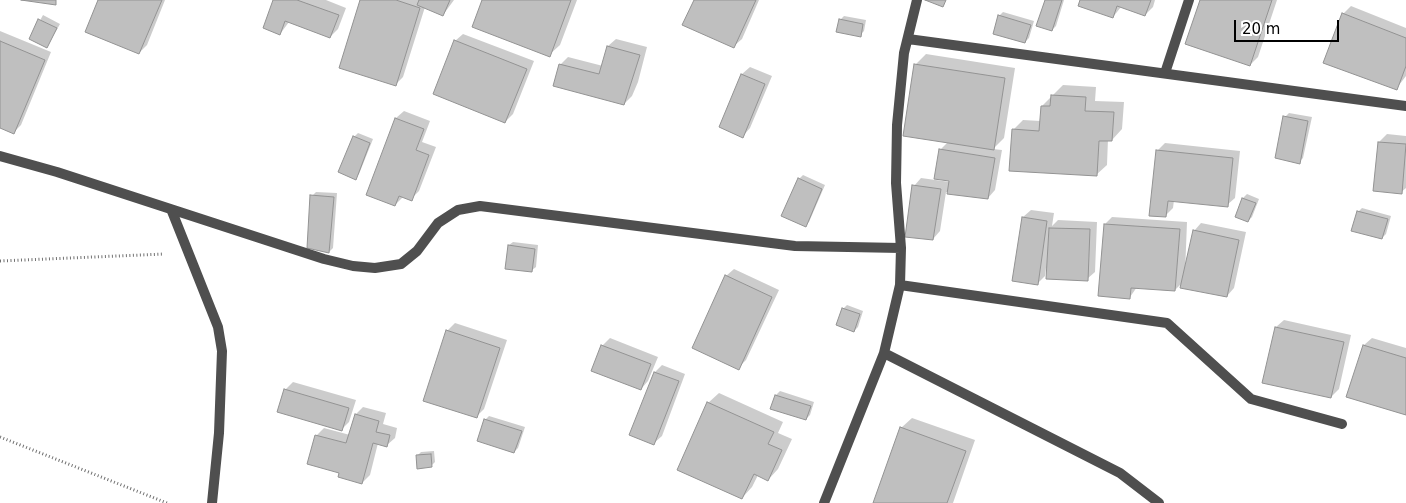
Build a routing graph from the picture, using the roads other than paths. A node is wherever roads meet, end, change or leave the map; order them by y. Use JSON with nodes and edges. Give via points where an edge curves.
{"nodes":[{"id":1,"x":917,"y":0,"type":"edge"},
{"id":2,"x":1189,"y":0,"type":"edge"},
{"id":3,"x":908,"y":39,"type":"junction"},
{"id":4,"x":1165,"y":73,"type":"junction"},
{"id":5,"x":1406,"y":106,"type":"edge"},
{"id":6,"x":0,"y":156,"type":"edge"},
{"id":7,"x":171,"y":209,"type":"junction"},
{"id":8,"x":901,"y":248,"type":"junction"},
{"id":9,"x":900,"y":285,"type":"junction"},
{"id":10,"x":884,"y":353,"type":"junction"},
{"id":11,"x":1342,"y":424,"type":"dead end"},
{"id":12,"x":212,"y":503,"type":"edge"},
{"id":13,"x":824,"y":503,"type":"edge"},
{"id":14,"x":1159,"y":503,"type":"edge"}],
"edges":[{"from":1,"to":3,"type":"street"},
{"from":2,"to":4,"type":"street"},
{"from":3,"to":4,"type":"street"},
{"from":3,"to":8,"type":"street","via":[[897,125],[896,183]]},
{"from":4,"to":5,"type":"street"},
{"from":6,"to":7,"type":"street"},
{"from":7,"to":8,"type":"street","via":[[324,259],[375,268],[401,264],[417,251],[438,223],[458,210],[480,206],[795,246]]},
{"from":7,"to":12,"type":"street","via":[[218,327],[222,351]]},
{"from":8,"to":9,"type":"street"},
{"from":9,"to":10,"type":"street"},
{"from":9,"to":11,"type":"street","via":[[1168,323],[1251,399]]},
{"from":10,"to":13,"type":"street"},
{"from":10,"to":14,"type":"street","via":[[1120,473]]}]}
